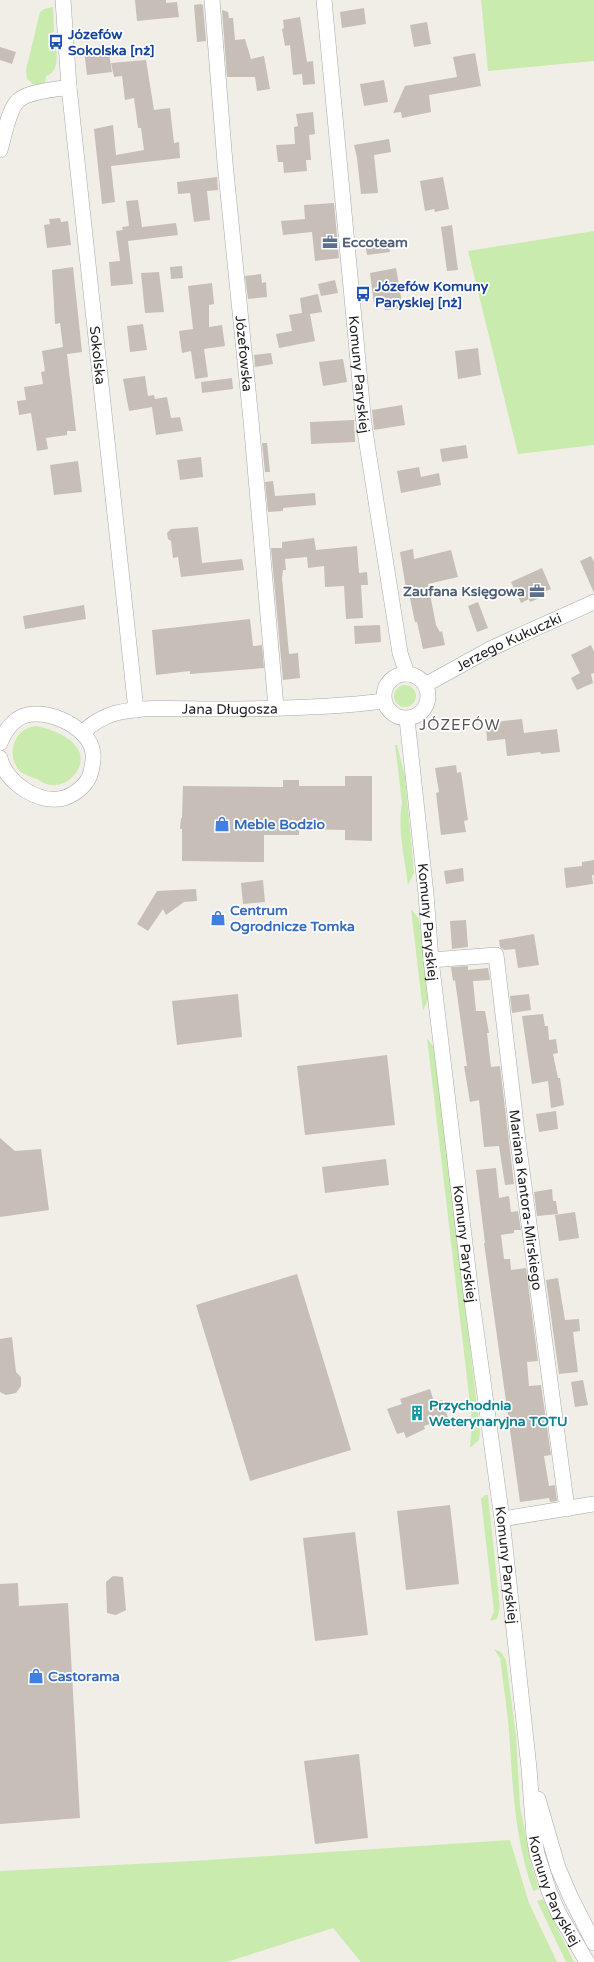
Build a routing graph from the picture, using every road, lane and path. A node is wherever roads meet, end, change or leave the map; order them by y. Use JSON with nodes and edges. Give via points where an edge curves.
{"nodes":[{"id":1,"x":63,"y":0,"type":"edge"},
{"id":2,"x":212,"y":0,"type":"edge"},
{"id":3,"x":324,"y":0,"type":"edge"},
{"id":4,"x":69,"y":87,"type":"junction"},
{"id":5,"x":0,"y":150,"type":"edge"},
{"id":6,"x":594,"y":602,"type":"edge"},
{"id":7,"x":407,"y":674,"type":"junction"},
{"id":8,"x":425,"y":685,"type":"junction"},
{"id":9,"x":384,"y":701,"type":"junction"},
{"id":10,"x":276,"y":707,"type":"junction"},
{"id":11,"x":136,"y":710,"type":"junction"},
{"id":12,"x":407,"y":719,"type":"junction"},
{"id":13,"x":82,"y":733,"type":"junction"},
{"id":14,"x":1,"y":736,"type":"edge"},
{"id":15,"x":0,"y":758,"type":"edge"},
{"id":16,"x":431,"y":960,"type":"junction"},
{"id":17,"x":594,"y":1504,"type":"edge"},
{"id":18,"x":567,"y":1509,"type":"junction"},
{"id":19,"x":502,"y":1520,"type":"junction"},
{"id":20,"x":529,"y":1768,"type":"junction"},
{"id":21,"x":594,"y":1943,"type":"edge"},
{"id":22,"x":587,"y":1962,"type":"edge"}],
"edges":[{"from":1,"to":4,"type":"street","name":"Sokolska"},
{"from":2,"to":10,"type":"street","name":"Józefowska","via":[[224,163],[250,413]]},
{"from":3,"to":7,"type":"street","name":"Komuny Paryskiej","via":[[364,425],[400,653]]},
{"from":4,"to":5,"type":"street","via":[[39,92],[19,99],[13,107]]},
{"from":4,"to":11,"type":"street","name":"Sokolska"},
{"from":6,"to":8,"type":"street","name":"Jerzego Kukuczki","via":[[492,648]]},
{"from":7,"to":8,"type":"street","via":[[417,677]]},
{"from":7,"to":9,"type":"street","via":[[394,677],[389,682],[385,687]]},
{"from":8,"to":12,"type":"street","via":[[428,696],[424,709]]},
{"from":9,"to":10,"type":"street","name":"Jana Długosza"},
{"from":9,"to":12,"type":"street","via":[[389,712]]},
{"from":10,"to":11,"type":"street","name":"Jana Długosza"},
{"from":11,"to":13,"type":"street","name":"Jana Długosza","via":[[115,713],[90,725]]},
{"from":12,"to":16,"type":"street","name":"Komuny Paryskiej"},
{"from":13,"to":14,"type":"street","via":[[73,725],[52,716],[33,713],[16,720]]},
{"from":13,"to":15,"type":"street","via":[[93,754],[89,778],[77,792],[62,798],[47,798],[27,791],[6,772]]},
{"from":16,"to":18,"type":"street","name":"Mariana Kantora-Mirskiego","via":[[496,954]]},
{"from":16,"to":19,"type":"street","name":"Komuny Paryskiej","via":[[471,1294]]},
{"from":17,"to":18,"type":"street"},
{"from":18,"to":19,"type":"street"},
{"from":19,"to":20,"type":"street","name":"Komuny Paryskiej"},
{"from":20,"to":21,"type":"street","name":"Komuny Paryskiej","via":[[558,1868]]},
{"from":20,"to":22,"type":"street","name":"Komuny Paryskiej","via":[[534,1836],[541,1869],[558,1912]]}]}
